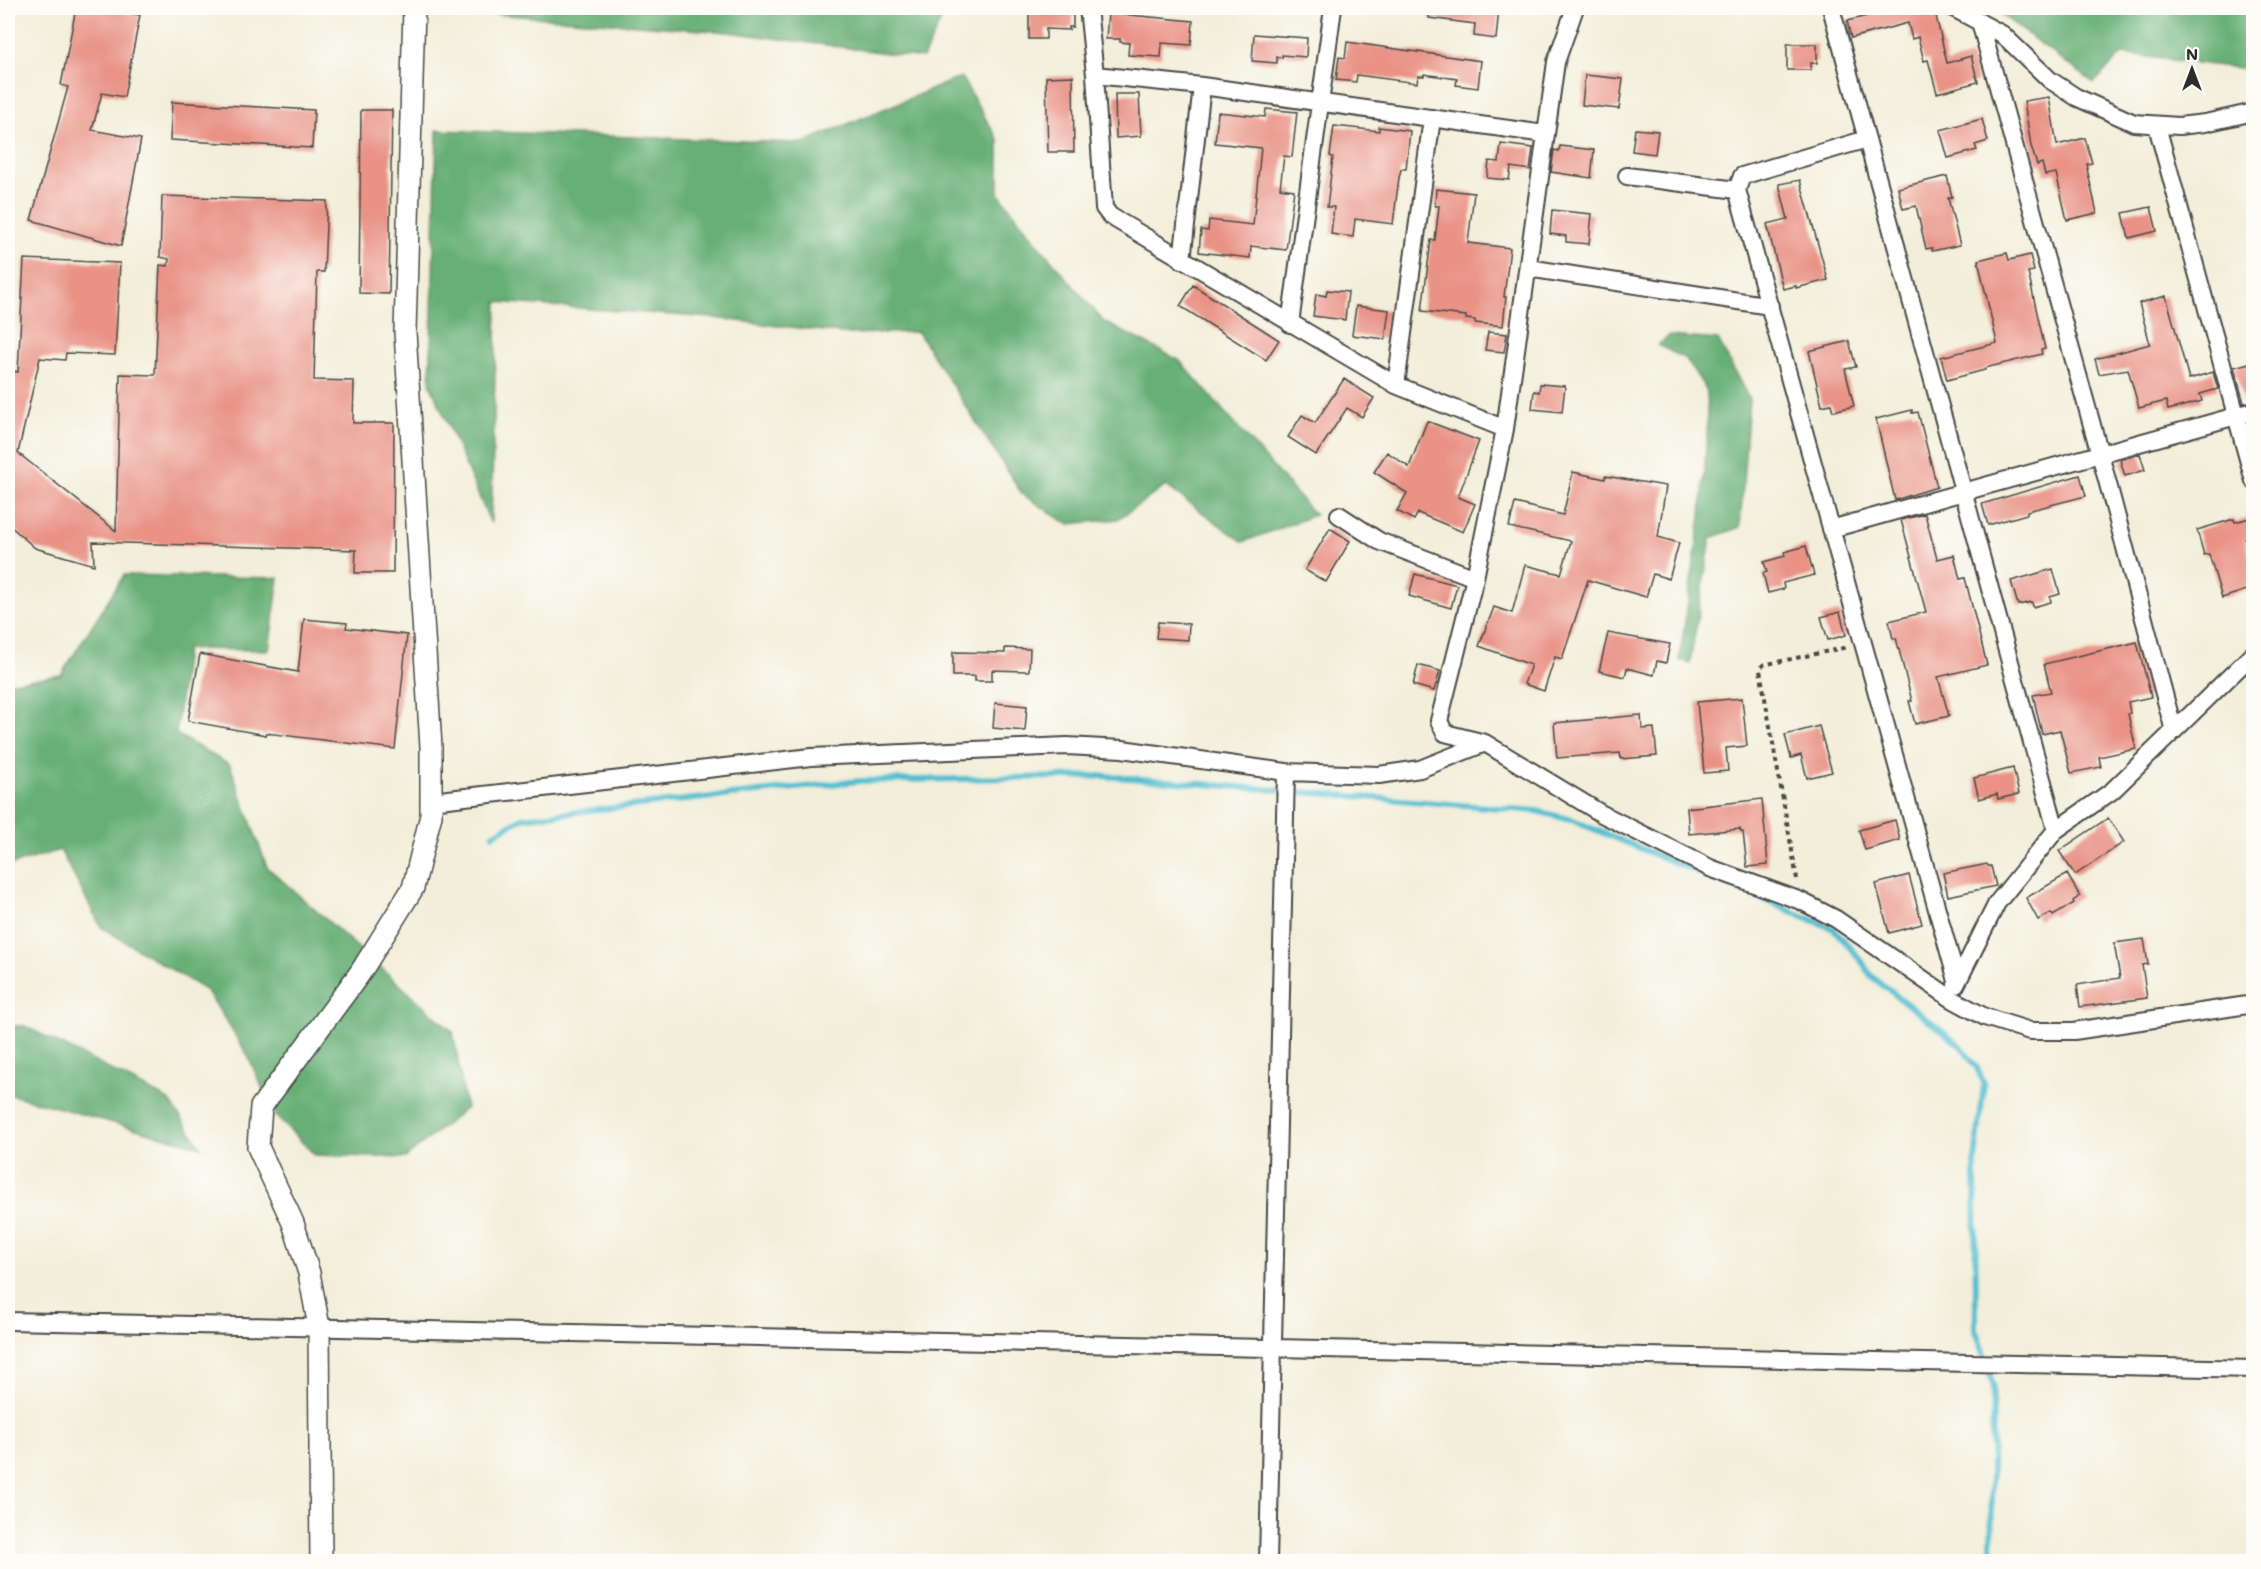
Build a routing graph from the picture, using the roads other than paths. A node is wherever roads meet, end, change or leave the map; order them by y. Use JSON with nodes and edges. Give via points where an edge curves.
{"nodes":[{"id":1,"x":414,"y":8,"type":"edge"},
{"id":2,"x":1088,"y":8,"type":"edge"},
{"id":3,"x":1333,"y":8,"type":"edge"},
{"id":4,"x":1575,"y":8,"type":"edge"},
{"id":5,"x":1832,"y":8,"type":"edge"},
{"id":6,"x":1953,"y":8,"type":"edge"},
{"id":7,"x":1980,"y":22,"type":"junction"},
{"id":8,"x":1095,"y":75,"type":"junction"},
{"id":9,"x":1202,"y":86,"type":"junction"},
{"id":10,"x":1319,"y":102,"type":"junction"},
{"id":11,"x":2253,"y":112,"type":"edge"},
{"id":12,"x":1432,"y":118,"type":"junction"},
{"id":13,"x":2157,"y":126,"type":"junction"},
{"id":14,"x":1545,"y":134,"type":"junction"},
{"id":15,"x":1867,"y":139,"type":"junction"},
{"id":16,"x":1627,"y":176,"type":"dead end"},
{"id":17,"x":1737,"y":190,"type":"junction"},
{"id":18,"x":1182,"y":260,"type":"junction"},
{"id":19,"x":1528,"y":268,"type":"junction"},
{"id":20,"x":1770,"y":306,"type":"junction"},
{"id":21,"x":1290,"y":324,"type":"junction"},
{"id":22,"x":1396,"y":385,"type":"junction"},
{"id":23,"x":2253,"y":411,"type":"edge"},
{"id":24,"x":2235,"y":416,"type":"junction"},
{"id":25,"x":1505,"y":429,"type":"junction"},
{"id":26,"x":2100,"y":454,"type":"junction"},
{"id":27,"x":2253,"y":481,"type":"edge"},
{"id":28,"x":1964,"y":492,"type":"junction"},
{"id":29,"x":1339,"y":515,"type":"dead end"},
{"id":30,"x":1831,"y":529,"type":"junction"},
{"id":31,"x":1475,"y":578,"type":"junction"},
{"id":32,"x":2253,"y":653,"type":"edge"},
{"id":33,"x":2174,"y":731,"type":"junction"},
{"id":34,"x":1485,"y":743,"type":"junction"},
{"id":35,"x":1286,"y":772,"type":"junction"},
{"id":36,"x":431,"y":801,"type":"junction"},
{"id":37,"x":2056,"y":830,"type":"junction"},
{"id":38,"x":1957,"y":981,"type":"junction"},
{"id":39,"x":1952,"y":999,"type":"junction"},
{"id":40,"x":2253,"y":1004,"type":"edge"},
{"id":41,"x":8,"y":1322,"type":"edge"},
{"id":42,"x":319,"y":1327,"type":"junction"},
{"id":43,"x":1273,"y":1349,"type":"junction"},
{"id":44,"x":2253,"y":1369,"type":"edge"},
{"id":45,"x":321,"y":1562,"type":"edge"},
{"id":46,"x":1268,"y":1562,"type":"edge"}],
"edges":[{"from":1,"to":36,"type":"street","via":[[405,332]]},
{"from":2,"to":8,"type":"street"},
{"from":3,"to":10,"type":"street"},
{"from":4,"to":14,"type":"street","via":[[1556,62]]},
{"from":5,"to":15,"type":"street"},
{"from":6,"to":7,"type":"street"},
{"from":7,"to":13,"type":"street","via":[[2002,34],[2050,80],[2076,97],[2134,123]]},
{"from":7,"to":26,"type":"street"},
{"from":8,"to":9,"type":"street"},
{"from":8,"to":18,"type":"street","via":[[1104,208],[1110,216]]},
{"from":9,"to":10,"type":"street"},
{"from":9,"to":18,"type":"street"},
{"from":10,"to":12,"type":"street"},
{"from":10,"to":21,"type":"street"},
{"from":11,"to":13,"type":"street","via":[[2205,123]]},
{"from":12,"to":14,"type":"street"},
{"from":12,"to":22,"type":"street"},
{"from":13,"to":24,"type":"street"},
{"from":14,"to":19,"type":"street"},
{"from":15,"to":17,"type":"street","via":[[1742,176]]},
{"from":15,"to":28,"type":"street"},
{"from":16,"to":17,"type":"street"},
{"from":17,"to":20,"type":"street"},
{"from":18,"to":21,"type":"street"},
{"from":19,"to":20,"type":"street"},
{"from":19,"to":25,"type":"street"},
{"from":20,"to":30,"type":"street"},
{"from":21,"to":22,"type":"street"},
{"from":22,"to":25,"type":"street"},
{"from":23,"to":24,"type":"street"},
{"from":24,"to":26,"type":"street"},
{"from":24,"to":27,"type":"street"},
{"from":25,"to":31,"type":"street"},
{"from":26,"to":28,"type":"street"},
{"from":26,"to":33,"type":"street"},
{"from":28,"to":30,"type":"street"},
{"from":28,"to":37,"type":"street"},
{"from":29,"to":31,"type":"street","via":[[1379,541]]},
{"from":30,"to":38,"type":"street"},
{"from":31,"to":34,"type":"street","via":[[1439,721],[1445,733]]},
{"from":32,"to":33,"type":"street"},
{"from":33,"to":37,"type":"street","via":[[2112,791]]},
{"from":34,"to":35,"type":"street","via":[[1420,769],[1379,775]]},
{"from":34,"to":39,"type":"street","via":[[1612,819],[1710,868],[1836,918]]},
{"from":35,"to":36,"type":"street","via":[[1122,749],[1067,746],[811,757]]},
{"from":35,"to":43,"type":"street"},
{"from":36,"to":42,"type":"street","via":[[413,888],[360,972],[261,1107],[258,1147],[293,1223],[309,1273]]},
{"from":37,"to":38,"type":"street","via":[[1998,903]]},
{"from":38,"to":39,"type":"street"},
{"from":39,"to":40,"type":"street","via":[[1985,1017],[2030,1031],[2074,1031]]},
{"from":41,"to":42,"type":"street"},
{"from":42,"to":43,"type":"street"},
{"from":42,"to":45,"type":"street"},
{"from":43,"to":44,"type":"street"},
{"from":43,"to":46,"type":"street"}]}
